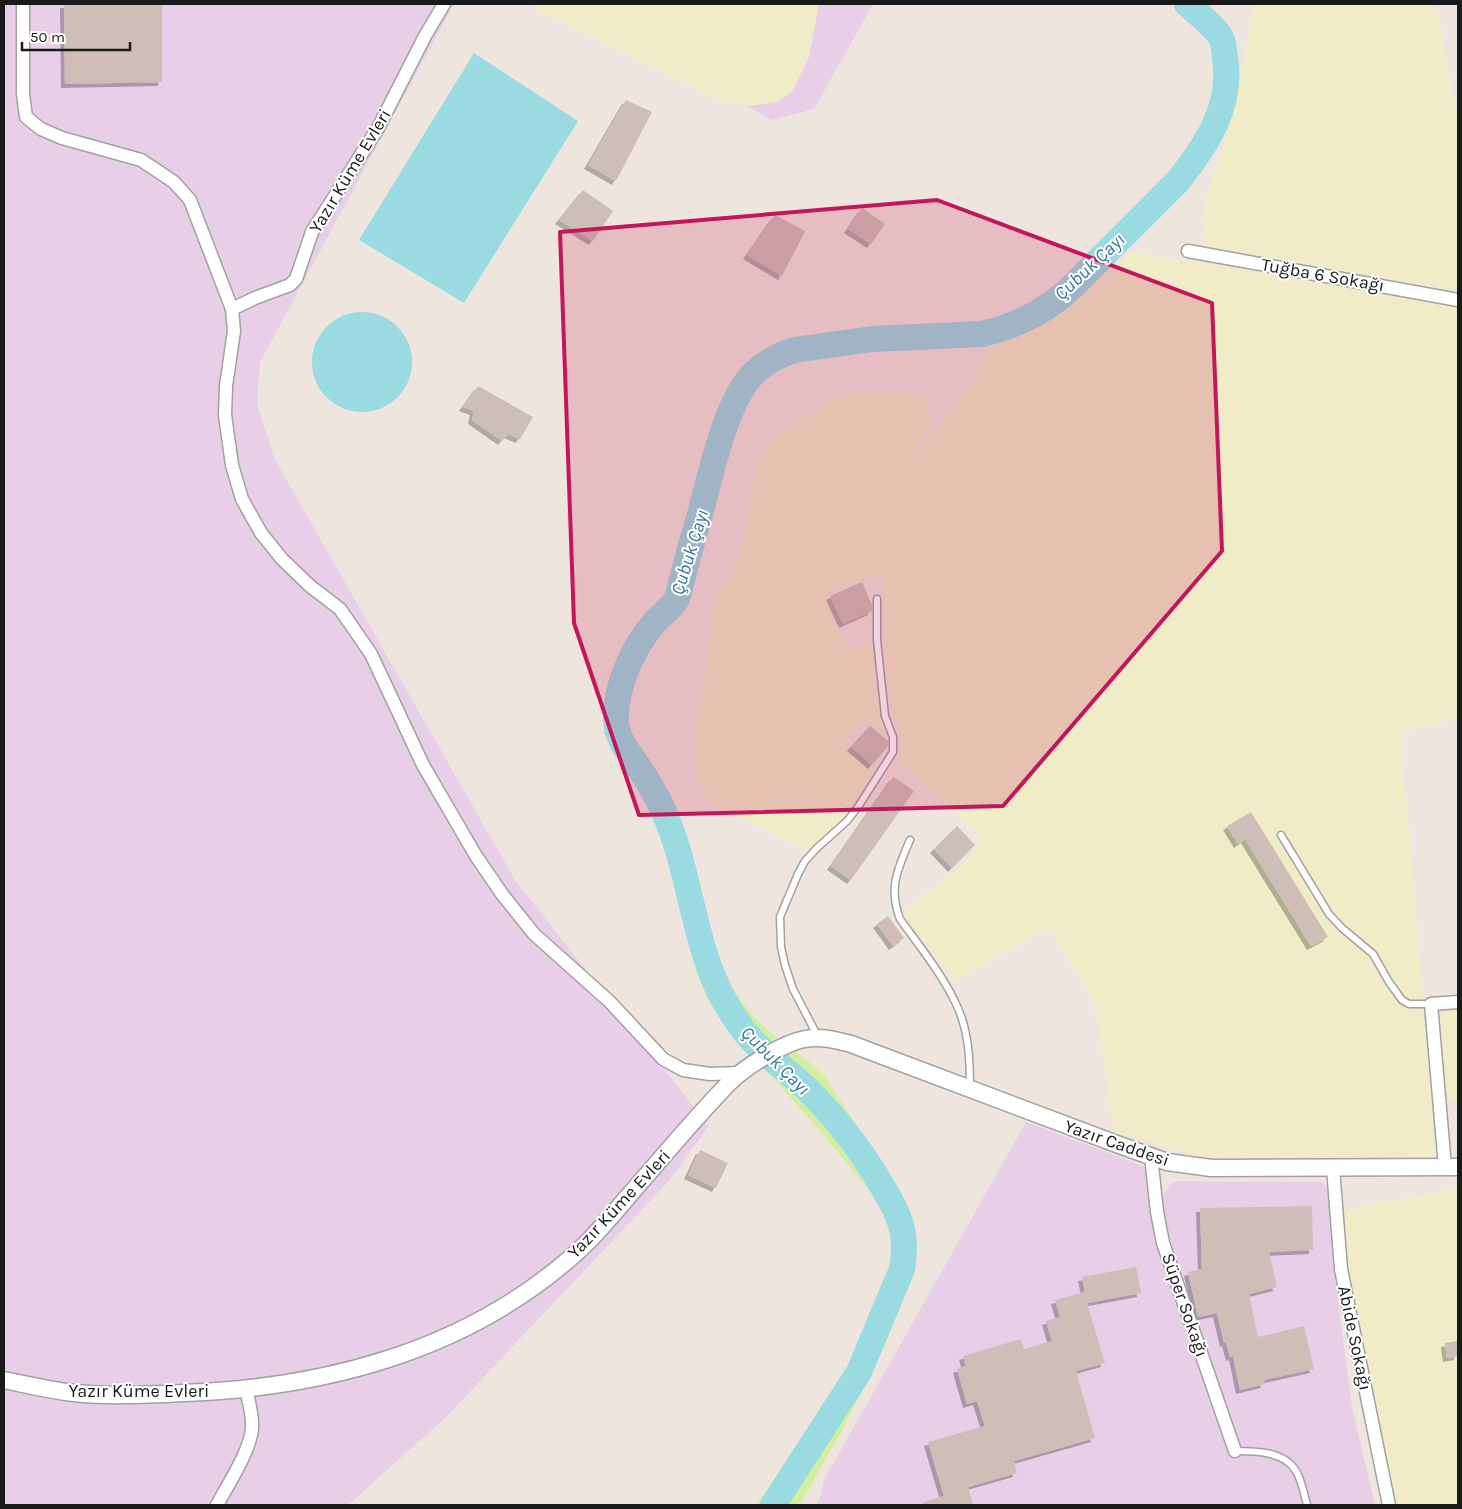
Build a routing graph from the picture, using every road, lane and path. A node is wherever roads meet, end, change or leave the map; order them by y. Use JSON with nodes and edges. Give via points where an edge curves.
{"nodes":[{"id":1,"x":23,"y":4,"type":"edge"},
{"id":2,"x":444,"y":4,"type":"edge"},
{"id":3,"x":1188,"y":251,"type":"dead end"},
{"id":4,"x":1458,"y":300,"type":"edge"},
{"id":5,"x":232,"y":309,"type":"junction"},
{"id":6,"x":877,"y":599,"type":"dead end"},
{"id":7,"x":1281,"y":835,"type":"dead end"},
{"id":8,"x":910,"y":840,"type":"dead end"},
{"id":9,"x":1458,"y":1002,"type":"edge"},
{"id":10,"x":1431,"y":1004,"type":"junction"},
{"id":11,"x":818,"y":1038,"type":"junction"},
{"id":12,"x":792,"y":1043,"type":"joint"},
{"id":13,"x":743,"y":1070,"type":"junction"},
{"id":14,"x":970,"y":1090,"type":"junction"},
{"id":15,"x":1151,"y":1156,"type":"junction"},
{"id":16,"x":1452,"y":1167,"type":"edge"},
{"id":17,"x":1333,"y":1168,"type":"junction"},
{"id":18,"x":4,"y":1380,"type":"edge"},
{"id":19,"x":246,"y":1390,"type":"junction"},
{"id":20,"x":1235,"y":1451,"type":"joint"},
{"id":21,"x":217,"y":1505,"type":"edge"},
{"id":22,"x":1308,"y":1505,"type":"edge"},
{"id":23,"x":1389,"y":1505,"type":"edge"}],
"edges":[{"from":1,"to":5,"type":"street","via":[[26,117],[41,129],[62,138],[141,160],[174,182],[190,200]]},
{"from":2,"to":5,"type":"street","name":"Yazır Küme Evleri","via":[[378,128],[312,232],[296,279],[290,285]]},
{"from":3,"to":4,"type":"street","name":"Tuğba 6 Sokağı"},
{"from":5,"to":13,"type":"street","via":[[234,332],[225,415],[232,465],[242,499],[261,533],[282,559],[340,610],[356,630],[371,654],[423,765],[476,856],[534,934],[610,1002],[663,1059],[683,1070],[710,1074]]},
{"from":6,"to":11,"type":"lane","via":[[877,640],[884,710],[893,737],[893,752],[852,814],[805,861],[780,917],[784,966]]},
{"from":7,"to":10,"type":"lane","via":[[1330,914],[1373,954],[1402,1000],[1409,1004]]},
{"from":8,"to":14,"type":"lane","via":[[895,880],[896,909],[958,1007],[968,1044]]},
{"from":9,"to":10,"type":"street"},
{"from":10,"to":16,"type":"street"},
{"from":11,"to":12,"type":"street","name":"Yazır Caddesi"},
{"from":11,"to":14,"type":"street","name":"Yazır Caddesi","via":[[851,1044]]},
{"from":12,"to":13,"type":"street","name":"Yazır Küme Evleri"},
{"from":13,"to":19,"type":"street","name":"Yazır Küme Evleri","via":[[583,1246],[525,1293],[450,1336],[400,1356],[320,1378]]},
{"from":14,"to":15,"type":"street","name":"Yazır Caddesi"},
{"from":15,"to":17,"type":"street","name":"Yazır Caddesi","via":[[1186,1166],[1211,1168]]},
{"from":15,"to":20,"type":"street","name":"Süper Sokağı","via":[[1163,1243]]},
{"from":16,"to":17,"type":"street","name":"Yazır Caddesi"},
{"from":17,"to":23,"type":"street","name":"Abide Sokağı","via":[[1341,1269]]},
{"from":18,"to":19,"type":"street","name":"Yazır Küme Evleri","via":[[94,1394]]},
{"from":19,"to":21,"type":"street","via":[[252,1413],[249,1443]]},
{"from":20,"to":22,"type":"lane","via":[[1257,1451],[1285,1460],[1296,1470]]}]}
